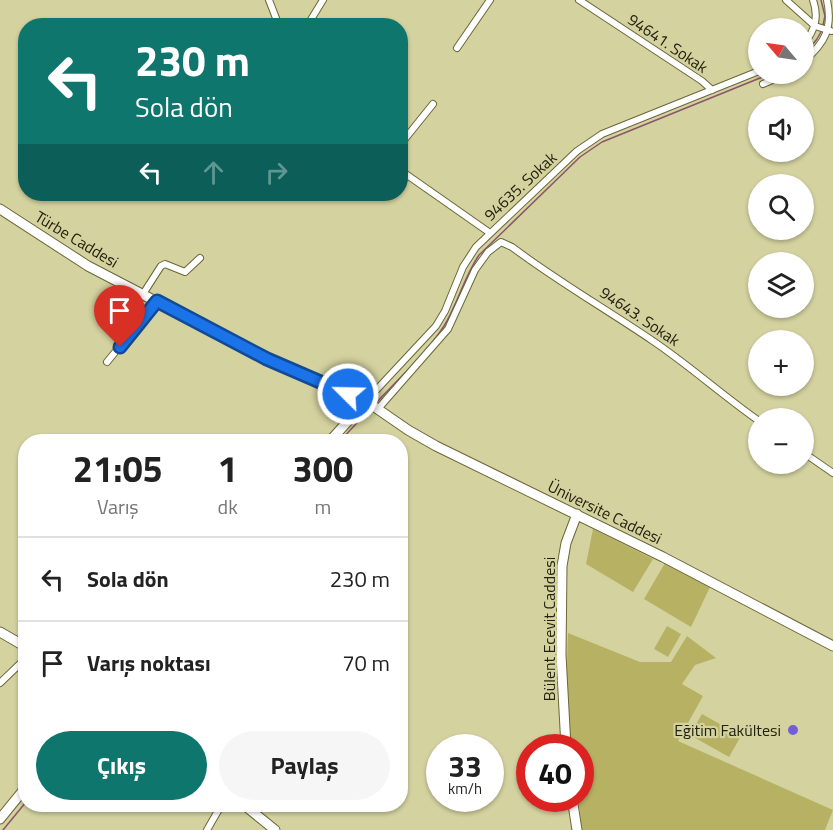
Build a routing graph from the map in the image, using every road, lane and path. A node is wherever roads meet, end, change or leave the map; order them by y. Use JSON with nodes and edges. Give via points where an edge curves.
{"nodes":[{"id":1,"x":269,"y":0,"type":"edge"},
{"id":2,"x":323,"y":0,"type":"edge"},
{"id":3,"x":490,"y":0,"type":"edge"},
{"id":4,"x":579,"y":0,"type":"edge"},
{"id":5,"x":786,"y":0,"type":"edge"},
{"id":6,"x":813,"y":0,"type":"edge"},
{"id":7,"x":827,"y":0,"type":"edge"},
{"id":8,"x":276,"y":18,"type":"edge"},
{"id":9,"x":312,"y":18,"type":"edge"},
{"id":10,"x":815,"y":26,"type":"junction"},
{"id":11,"x":831,"y":31,"type":"edge"},
{"id":12,"x":457,"y":48,"type":"dead end"},
{"id":13,"x":814,"y":52,"type":"edge"},
{"id":14,"x":748,"y":75,"type":"edge"},
{"id":15,"x":712,"y":90,"type":"junction"},
{"id":16,"x":434,"y":104,"type":"dead end"},
{"id":17,"x":408,"y":135,"type":"edge"},
{"id":18,"x":408,"y":176,"type":"edge"},
{"id":19,"x":0,"y":209,"type":"edge"},
{"id":20,"x":490,"y":233,"type":"junction"},
{"id":21,"x":501,"y":242,"type":"joint"},
{"id":22,"x":200,"y":258,"type":"dead end"},
{"id":23,"x":143,"y":294,"type":"junction"},
{"id":24,"x":157,"y":301,"type":"junction"},
{"id":25,"x":107,"y":362,"type":"dead end"},
{"id":26,"x":366,"y":401,"type":"junction"},
{"id":27,"x":377,"y":410,"type":"junction"},
{"id":28,"x":748,"y":413,"type":"edge"},
{"id":29,"x":336,"y":434,"type":"edge"},
{"id":30,"x":814,"y":460,"type":"edge"},
{"id":31,"x":833,"y":473,"type":"edge"},
{"id":32,"x":577,"y":514,"type":"junction"},
{"id":33,"x":0,"y":632,"type":"edge"},
{"id":34,"x":18,"y":642,"type":"edge"},
{"id":35,"x":833,"y":646,"type":"edge"},
{"id":36,"x":18,"y":666,"type":"edge"},
{"id":37,"x":0,"y":683,"type":"edge"},
{"id":38,"x":565,"y":734,"type":"edge"},
{"id":39,"x":18,"y":798,"type":"edge"},
{"id":40,"x":217,"y":812,"type":"edge"},
{"id":41,"x":253,"y":812,"type":"edge"},
{"id":42,"x":574,"y":812,"type":"edge"},
{"id":43,"x":0,"y":819,"type":"edge"},
{"id":44,"x":207,"y":830,"type":"edge"},
{"id":45,"x":275,"y":830,"type":"edge"},
{"id":46,"x":577,"y":830,"type":"edge"}],
"edges":[{"from":1,"to":8,"type":"street"},
{"from":2,"to":9,"type":"street"},
{"from":3,"to":12,"type":"street"},
{"from":4,"to":15,"type":"street","name":"94641. Sokak"},
{"from":5,"to":10,"type":"street"},
{"from":6,"to":10,"type":"street"},
{"from":7,"to":11,"type":"street"},
{"from":10,"to":11,"type":"street"},
{"from":11,"to":13,"type":"street"},
{"from":14,"to":15,"type":"street","name":"94635. Sokak"},
{"from":15,"to":20,"type":"street","name":"94635. Sokak","via":[[593,138]]},
{"from":16,"to":17,"type":"street"},
{"from":18,"to":20,"type":"street"},
{"from":19,"to":23,"type":"street","name":"Türbe Caddesi","via":[[78,260]]},
{"from":20,"to":26,"type":"street","name":"94635. Sokak","via":[[463,267],[436,326]]},
{"from":21,"to":27,"type":"street","name":"94635. Sokak","via":[[475,270],[448,329]]},
{"from":21,"to":28,"type":"street","name":"94643. Sokak","via":[[659,345]]},
{"from":22,"to":23,"type":"street","via":[[185,272],[161,266]]},
{"from":23,"to":24,"type":"street","name":"Türbe Caddesi"},
{"from":24,"to":25,"type":"street"},
{"from":24,"to":26,"type":"street","name":"Türbe Caddesi","via":[[260,355]]},
{"from":26,"to":27,"type":"street","name":"Üniversite Caddesi"},
{"from":26,"to":29,"type":"street"},
{"from":27,"to":32,"type":"street","name":"Üniversite Caddesi","via":[[436,446]]},
{"from":30,"to":31,"type":"street"},
{"from":32,"to":35,"type":"street","name":"Üniversite Caddesi"},
{"from":32,"to":38,"type":"street","name":"Bülent Ecevit Caddesi","via":[[562,566]]},
{"from":33,"to":34,"type":"street"},
{"from":36,"to":37,"type":"street"},
{"from":39,"to":43,"type":"street"},
{"from":40,"to":44,"type":"street"},
{"from":41,"to":45,"type":"street"},
{"from":42,"to":46,"type":"street"}]}
